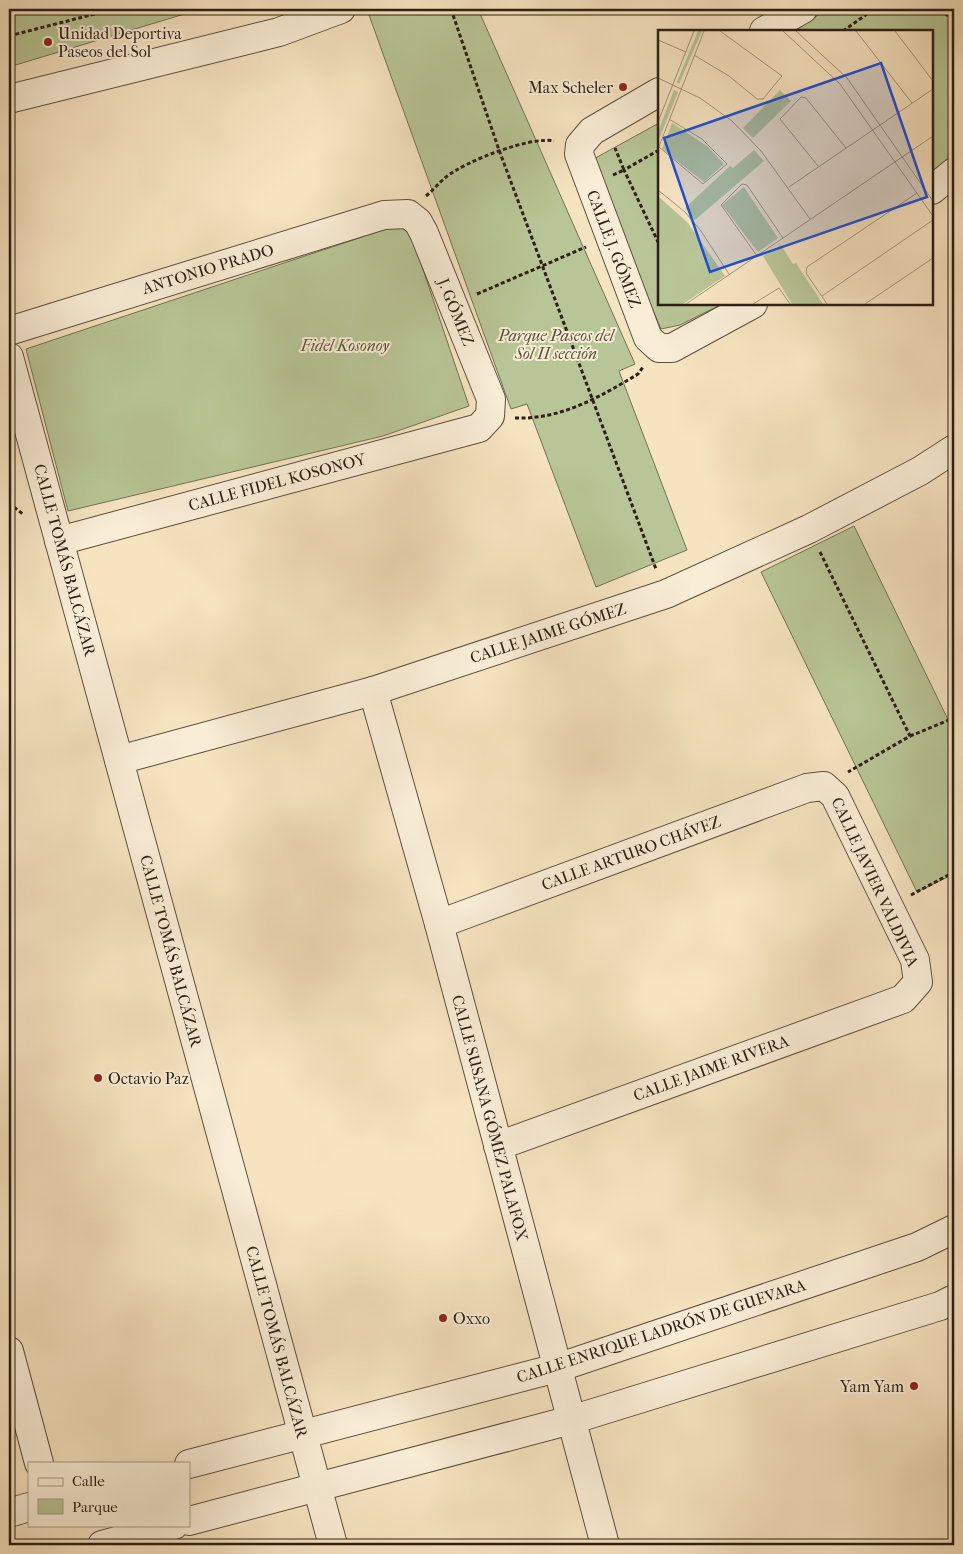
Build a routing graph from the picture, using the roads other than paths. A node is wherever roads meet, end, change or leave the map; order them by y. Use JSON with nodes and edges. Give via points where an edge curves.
{"nodes":[{"id":1,"x":341,"y":9,"type":"edge"},
{"id":2,"x":803,"y":9,"type":"edge"},
{"id":3,"x":766,"y":30,"type":"edge"},
{"id":4,"x":658,"y":93,"type":"edge"},
{"id":5,"x":9,"y":99,"type":"edge"},
{"id":6,"x":954,"y":172,"type":"edge"},
{"id":7,"x":933,"y":189,"type":"edge"},
{"id":8,"x":408,"y":214,"type":"joint"},
{"id":9,"x":751,"y":305,"type":"edge"},
{"id":10,"x":9,"y":331,"type":"edge"},
{"id":11,"x":9,"y":357,"type":"edge"},
{"id":12,"x":490,"y":416,"type":"joint"},
{"id":13,"x":954,"y":449,"type":"edge"},
{"id":14,"x":59,"y":541,"type":"junction"},
{"id":15,"x":373,"y":691,"type":"junction"},
{"id":16,"x":120,"y":760,"type":"junction"},
{"id":17,"x":824,"y":786,"type":"joint"},
{"id":18,"x":439,"y":924,"type":"junction"},
{"id":19,"x":918,"y":982,"type":"joint"},
{"id":20,"x":498,"y":1146,"type":"junction"},
{"id":21,"x":954,"y":1229,"type":"edge"},
{"id":22,"x":954,"y":1299,"type":"edge"},
{"id":23,"x":9,"y":1350,"type":"edge"},
{"id":24,"x":557,"y":1368,"type":"junction"},
{"id":25,"x":571,"y":1420,"type":"junction"},
{"id":26,"x":302,"y":1433,"type":"junction"},
{"id":27,"x":39,"y":1462,"type":"edge"},
{"id":28,"x":190,"y":1464,"type":"edge"},
{"id":29,"x":316,"y":1486,"type":"junction"},
{"id":30,"x":28,"y":1508,"type":"edge"},
{"id":31,"x":9,"y":1513,"type":"edge"},
{"id":32,"x":190,"y":1521,"type":"edge"},
{"id":33,"x":170,"y":1526,"type":"edge"},
{"id":34,"x":102,"y":1545,"type":"edge"},
{"id":35,"x":332,"y":1545,"type":"edge"},
{"id":36,"x":605,"y":1545,"type":"edge"}],
"edges":[{"from":1,"to":5,"type":"street","via":[[279,32]]},
{"from":2,"to":3,"type":"street"},
{"from":4,"to":9,"type":"street","name":"CALLE J. GÓMEZ","via":[[592,131],[580,145],[581,162],[648,338],[659,348],[672,348]]},
{"from":6,"to":7,"type":"street"},
{"from":8,"to":10,"type":"street","name":"ANTONIO PRADO","via":[[384,215]]},
{"from":8,"to":12,"type":"street","name":"J. GÓMEZ","via":[[424,233],[491,399]]},
{"from":11,"to":14,"type":"street","name":"CALLE TOMÁS BALCÁZAR"},
{"from":12,"to":14,"type":"street","name":"CALLE FIDEL KOSONOY","via":[[479,428]]},
{"from":13,"to":15,"type":"street","name":"CALLE JAIME GÓMEZ","via":[[809,529],[666,594]]},
{"from":14,"to":16,"type":"street","name":"CALLE TOMÁS BALCÁZAR"},
{"from":15,"to":16,"type":"street","name":"CALLE JAIME GÓMEZ"},
{"from":15,"to":18,"type":"street","name":"CALLE SUSANA GÓMEZ PALAFOX"},
{"from":16,"to":26,"type":"street","name":"CALLE TOMÁS BALCÁZAR"},
{"from":17,"to":18,"type":"street","name":"CALLE ARTURO CHÁVEZ","via":[[808,788]]},
{"from":17,"to":19,"type":"street","name":"CALLE JAVIER VALDIVIA","via":[[835,796],[915,960]]},
{"from":18,"to":20,"type":"street","name":"CALLE SUSANA GÓMEZ PALAFOX"},
{"from":19,"to":20,"type":"street","name":"CALLE JAIME RIVERA","via":[[903,999]]},
{"from":20,"to":24,"type":"street","name":"CALLE SUSANA GÓMEZ PALAFOX"},
{"from":21,"to":24,"type":"street","name":"CALLE ENRIQUE LADRÓN DE GUEVARA","via":[[917,1247]]},
{"from":22,"to":25,"type":"street"},
{"from":23,"to":27,"type":"street"},
{"from":24,"to":25,"type":"street","name":"CALLE SUSANA GÓMEZ PALAFOX"},
{"from":24,"to":26,"type":"street","name":"CALLE ENRIQUE LADRÓN DE GUEVARA"},
{"from":25,"to":29,"type":"street"},
{"from":25,"to":36,"type":"street","name":"CALLE SUSANA GÓMEZ PALAFOX"},
{"from":26,"to":28,"type":"street","name":"CALLE ENRIQUE LADRÓN DE GUEVARA"},
{"from":26,"to":29,"type":"street","name":"CALLE TOMÁS BALCÁZAR"},
{"from":29,"to":32,"type":"street"},
{"from":29,"to":35,"type":"street","name":"CALLE TOMÁS BALCÁZAR"},
{"from":30,"to":31,"type":"street"},
{"from":33,"to":34,"type":"street"}]}
